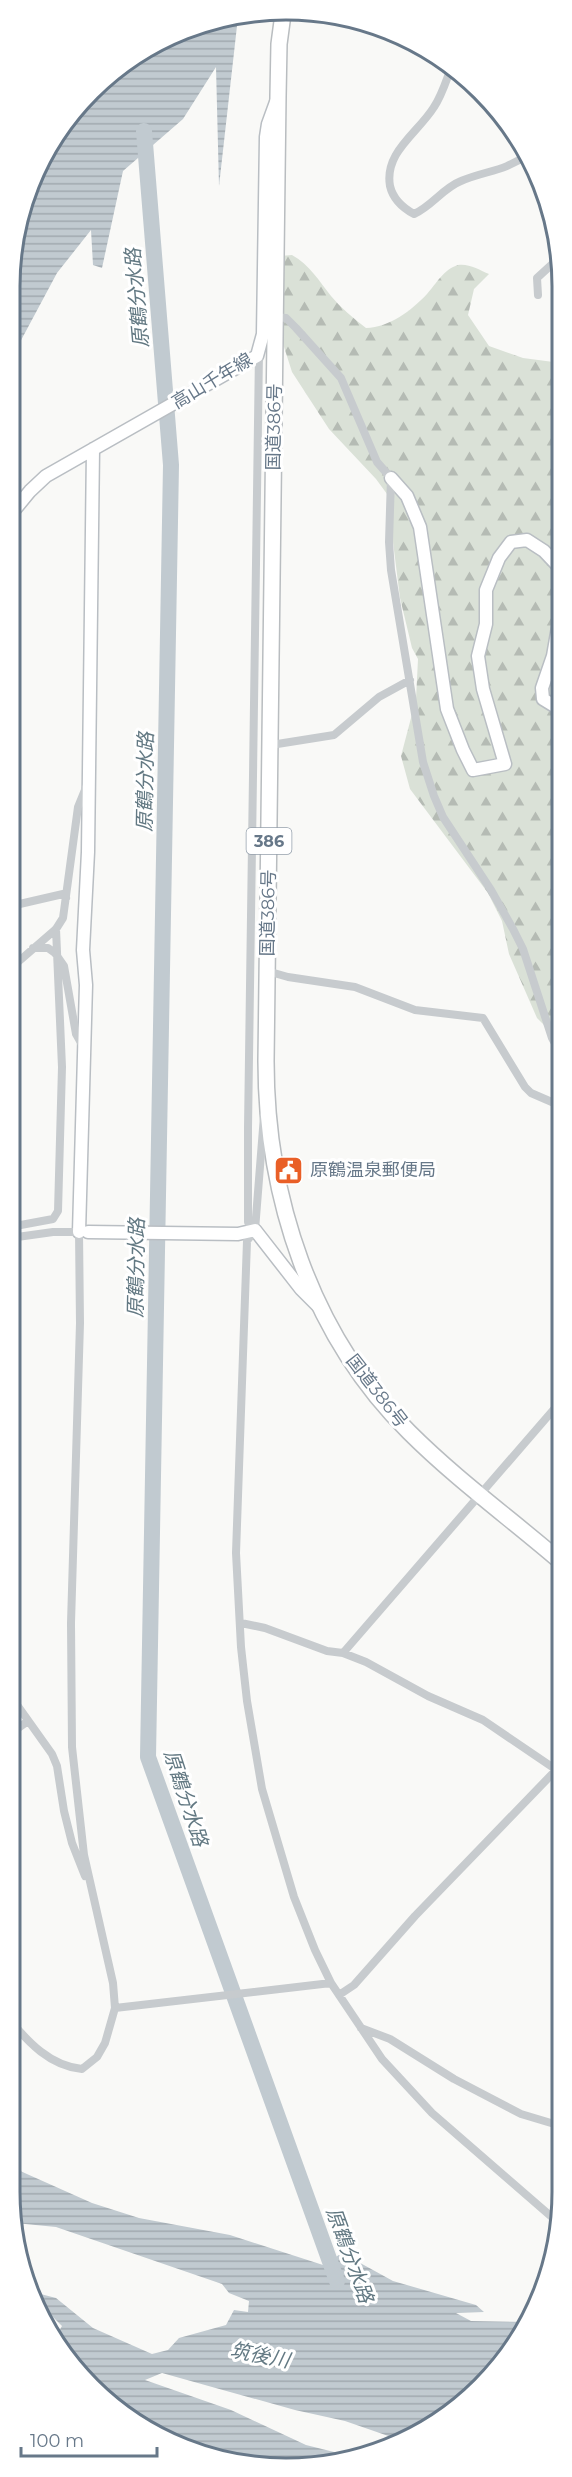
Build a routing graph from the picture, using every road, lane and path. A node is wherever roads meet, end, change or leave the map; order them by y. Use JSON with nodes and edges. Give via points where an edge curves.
{"nodes":[{"id":1,"x":282,"y":20,"type":"edge"},
{"id":2,"x":448,"y":75,"type":"edge"},
{"id":3,"x":278,"y":96,"type":"junction"},
{"id":4,"x":521,"y":160,"type":"edge"},
{"id":5,"x":552,"y":265,"type":"edge"},
{"id":6,"x":538,"y":295,"type":"dead end"},
{"id":7,"x":275,"y":317,"type":"junction"},
{"id":8,"x":256,"y":355,"type":"junction"},
{"id":9,"x":97,"y":447,"type":"junction"},
{"id":10,"x":391,"y":478,"type":"junction"},
{"id":11,"x":20,"y":504,"type":"edge"},
{"id":12,"x":552,"y":559,"type":"edge"},
{"id":13,"x":552,"y":659,"type":"edge"},
{"id":14,"x":410,"y":680,"type":"junction"},
{"id":15,"x":552,"y":704,"type":"edge"},
{"id":16,"x":271,"y":746,"type":"junction"},
{"id":17,"x":87,"y":784,"type":"junction"},
{"id":18,"x":66,"y":898,"type":"junction"},
{"id":19,"x":20,"y":904,"type":"edge"},
{"id":20,"x":56,"y":929,"type":"junction"},
{"id":21,"x":33,"y":948,"type":"junction"},
{"id":22,"x":55,"y":952,"type":"junction"},
{"id":23,"x":20,"y":959,"type":"edge"},
{"id":24,"x":267,"y":971,"type":"junction"},
{"id":25,"x":552,"y":1038,"type":"edge"},
{"id":26,"x":84,"y":1049,"type":"junction"},
{"id":27,"x":266,"y":1097,"type":"junction"},
{"id":28,"x":552,"y":1102,"type":"edge"},
{"id":29,"x":20,"y":1225,"type":"edge"},
{"id":30,"x":255,"y":1230,"type":"junction"},
{"id":31,"x":84,"y":1232,"type":"junction"},
{"id":32,"x":20,"y":1237,"type":"edge"},
{"id":33,"x":321,"y":1309,"type":"junction"},
{"id":34,"x":552,"y":1411,"type":"edge"},
{"id":35,"x":480,"y":1494,"type":"junction"},
{"id":36,"x":552,"y":1554,"type":"edge"},
{"id":37,"x":241,"y":1623,"type":"junction"},
{"id":38,"x":343,"y":1653,"type":"junction"},
{"id":39,"x":20,"y":1709,"type":"edge"},
{"id":40,"x":28,"y":1721,"type":"junction"},
{"id":41,"x":20,"y":1727,"type":"edge"},
{"id":42,"x":552,"y":1767,"type":"edge"},
{"id":43,"x":552,"y":1777,"type":"edge"},
{"id":44,"x":90,"y":1887,"type":"junction"},
{"id":45,"x":328,"y":1984,"type":"junction"},
{"id":46,"x":339,"y":1995,"type":"junction"},
{"id":47,"x":119,"y":2008,"type":"junction"},
{"id":48,"x":361,"y":2028,"type":"junction"},
{"id":49,"x":20,"y":2033,"type":"edge"},
{"id":50,"x":552,"y":2123,"type":"edge"},
{"id":51,"x":551,"y":2216,"type":"edge"}],
"edges":[{"from":1,"to":3,"type":"highway","name":"国道386号","number":"386"},
{"from":2,"to":4,"type":"street","via":[[436,105],[400,148],[392,164],[388,176],[396,200],[414,214],[460,181],[499,171]]},
{"from":3,"to":7,"type":"highway","name":"国道386号","number":"386"},
{"from":3,"to":8,"type":"street","name":"高山千年線","via":[[266,137],[263,334]]},
{"from":5,"to":6,"type":"street","via":[[537,278]]},
{"from":7,"to":10,"type":"street","via":[[286,318],[341,378],[377,462]]},
{"from":7,"to":16,"type":"highway","name":"国道386号","number":"386"},
{"from":8,"to":9,"type":"street","name":"高山千年線"},
{"from":8,"to":30,"type":"street","via":[[248,1128],[249,1222]]},
{"from":9,"to":11,"type":"street","name":"高山千年線","via":[[39,482]]},
{"from":9,"to":17,"type":"street"},
{"from":10,"to":12,"type":"street","via":[[407,496],[420,527],[447,709],[473,770],[505,764],[483,690],[478,656],[486,624],[486,590],[499,558],[511,542],[527,540]]},
{"from":10,"to":14,"type":"street","via":[[391,570]]},
{"from":13,"to":15,"type":"street","via":[[542,688],[543,699]]},
{"from":14,"to":16,"type":"street","via":[[379,697],[334,735]]},
{"from":14,"to":25,"type":"street","via":[[423,762],[434,796],[523,949]]},
{"from":16,"to":24,"type":"highway","name":"国道386号","number":"386"},
{"from":17,"to":18,"type":"street","via":[[78,807]]},
{"from":17,"to":26,"type":"street"},
{"from":18,"to":19,"type":"street","via":[[63,894]]},
{"from":18,"to":20,"type":"street","via":[[63,918]]},
{"from":20,"to":21,"type":"street"},
{"from":20,"to":22,"type":"street"},
{"from":21,"to":22,"type":"street"},
{"from":21,"to":23,"type":"street"},
{"from":22,"to":26,"type":"street","via":[[64,966],[76,1034]]},
{"from":22,"to":29,"type":"street","via":[[62,1067],[58,1211],[53,1220]]},
{"from":24,"to":27,"type":"highway","name":"国道386号","number":"386"},
{"from":24,"to":28,"type":"street","via":[[355,987],[415,1010],[483,1018],[525,1087]]},
{"from":26,"to":31,"type":"street"},
{"from":27,"to":30,"type":"street"},
{"from":27,"to":33,"type":"highway","name":"国道386号","number":"386","via":[[274,1167],[287,1220]]},
{"from":30,"to":31,"type":"street","via":[[238,1234]]},
{"from":30,"to":33,"type":"street"},
{"from":30,"to":37,"type":"street","via":[[247,1241],[245,1282],[236,1552]]},
{"from":31,"to":32,"type":"street"},
{"from":31,"to":44,"type":"street","via":[[71,1623],[72,1747]]},
{"from":33,"to":35,"type":"highway","name":"国道386号","number":"386","via":[[349,1357],[394,1416]]},
{"from":34,"to":35,"type":"street"},
{"from":35,"to":36,"type":"highway","name":"国道386号","number":"386"},
{"from":35,"to":38,"type":"street"},
{"from":37,"to":38,"type":"street","via":[[327,1652]]},
{"from":37,"to":45,"type":"street","via":[[247,1701],[262,1789],[294,1898]]},
{"from":38,"to":42,"type":"street","via":[[483,1720]]},
{"from":39,"to":40,"type":"street"},
{"from":40,"to":41,"type":"street"},
{"from":40,"to":44,"type":"street","via":[[57,1766],[72,1843]]},
{"from":43,"to":46,"type":"street","via":[[354,1984]]},
{"from":44,"to":47,"type":"street"},
{"from":45,"to":46,"type":"street"},
{"from":45,"to":47,"type":"street"},
{"from":46,"to":48,"type":"street"},
{"from":47,"to":49,"type":"street","via":[[97,2057],[82,2069],[45,2055]]},
{"from":48,"to":50,"type":"street","via":[[390,2039],[521,2114]]},
{"from":48,"to":51,"type":"street","via":[[382,2059],[432,2113]]}]}
